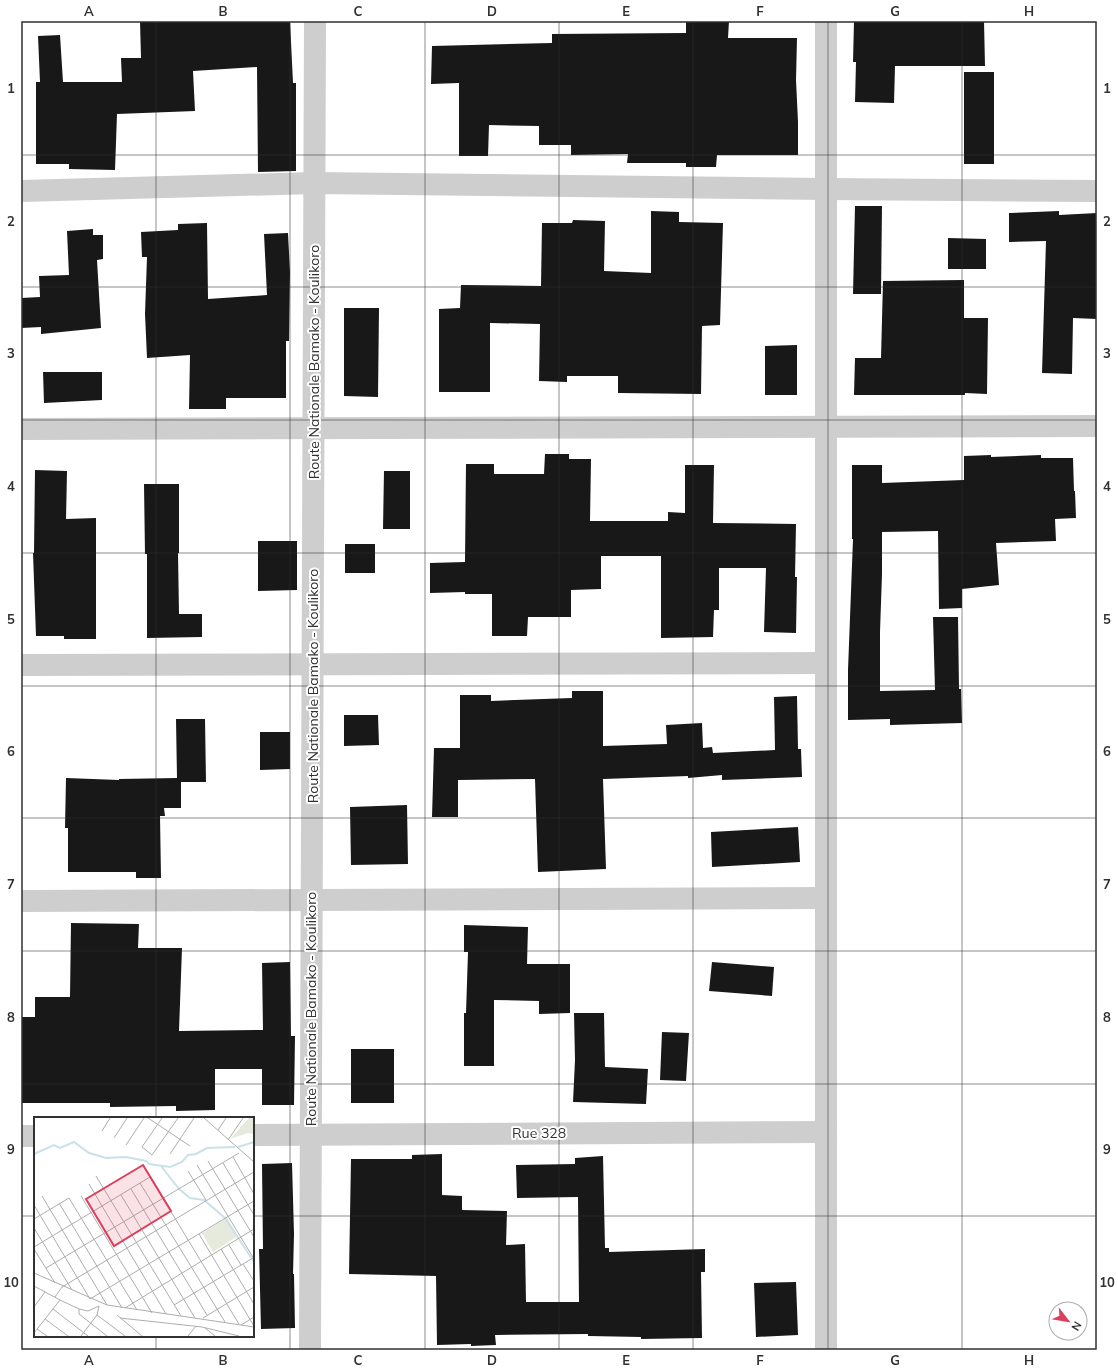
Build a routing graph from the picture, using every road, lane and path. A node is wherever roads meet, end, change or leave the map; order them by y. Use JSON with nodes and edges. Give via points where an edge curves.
{"nodes":[{"id":1,"x":315,"y":21,"type":"edge"},
{"id":2,"x":826,"y":21,"type":"edge"},
{"id":3,"x":315,"y":183,"type":"junction"},
{"id":4,"x":825,"y":189,"type":"junction"},
{"id":5,"x":21,"y":191,"type":"edge"},
{"id":6,"x":1097,"y":191,"type":"edge"},
{"id":7,"x":1097,"y":426,"type":"edge"},
{"id":8,"x":826,"y":427,"type":"junction"},
{"id":9,"x":314,"y":428,"type":"junction"},
{"id":10,"x":21,"y":429,"type":"edge"},
{"id":11,"x":826,"y":663,"type":"junction"},
{"id":12,"x":313,"y":664,"type":"junction"},
{"id":13,"x":21,"y":665,"type":"edge"},
{"id":14,"x":825,"y":898,"type":"junction"},
{"id":15,"x":21,"y":900,"type":"edge"},
{"id":16,"x":312,"y":900,"type":"junction"},
{"id":17,"x":826,"y":1132,"type":"junction"},
{"id":18,"x":254,"y":1135,"type":"edge"},
{"id":19,"x":311,"y":1135,"type":"junction"},
{"id":20,"x":21,"y":1136,"type":"edge"},
{"id":21,"x":34,"y":1136,"type":"edge"},
{"id":22,"x":310,"y":1350,"type":"edge"},
{"id":23,"x":826,"y":1350,"type":"edge"}],
"edges":[{"from":1,"to":3,"type":"street","name":"Route Nationale Bamako - Koulikoro"},
{"from":2,"to":4,"type":"street"},
{"from":3,"to":4,"type":"street"},
{"from":3,"to":5,"type":"street"},
{"from":3,"to":9,"type":"street","name":"Route Nationale Bamako - Koulikoro"},
{"from":4,"to":6,"type":"street"},
{"from":4,"to":8,"type":"street"},
{"from":7,"to":8,"type":"street"},
{"from":8,"to":9,"type":"street"},
{"from":8,"to":11,"type":"street"},
{"from":9,"to":10,"type":"street"},
{"from":9,"to":12,"type":"street","name":"Route Nationale Bamako - Koulikoro"},
{"from":11,"to":12,"type":"street"},
{"from":11,"to":14,"type":"street"},
{"from":12,"to":13,"type":"street"},
{"from":12,"to":16,"type":"street","name":"Route Nationale Bamako - Koulikoro"},
{"from":14,"to":16,"type":"street"},
{"from":14,"to":17,"type":"street"},
{"from":15,"to":16,"type":"street"},
{"from":16,"to":19,"type":"street","name":"Route Nationale Bamako - Koulikoro"},
{"from":17,"to":19,"type":"street","name":"Rue 328"},
{"from":17,"to":23,"type":"street"},
{"from":18,"to":19,"type":"street","name":"Rue 328"},
{"from":19,"to":22,"type":"street","name":"Route Nationale Bamako - Koulikoro"},
{"from":20,"to":21,"type":"street"}]}
